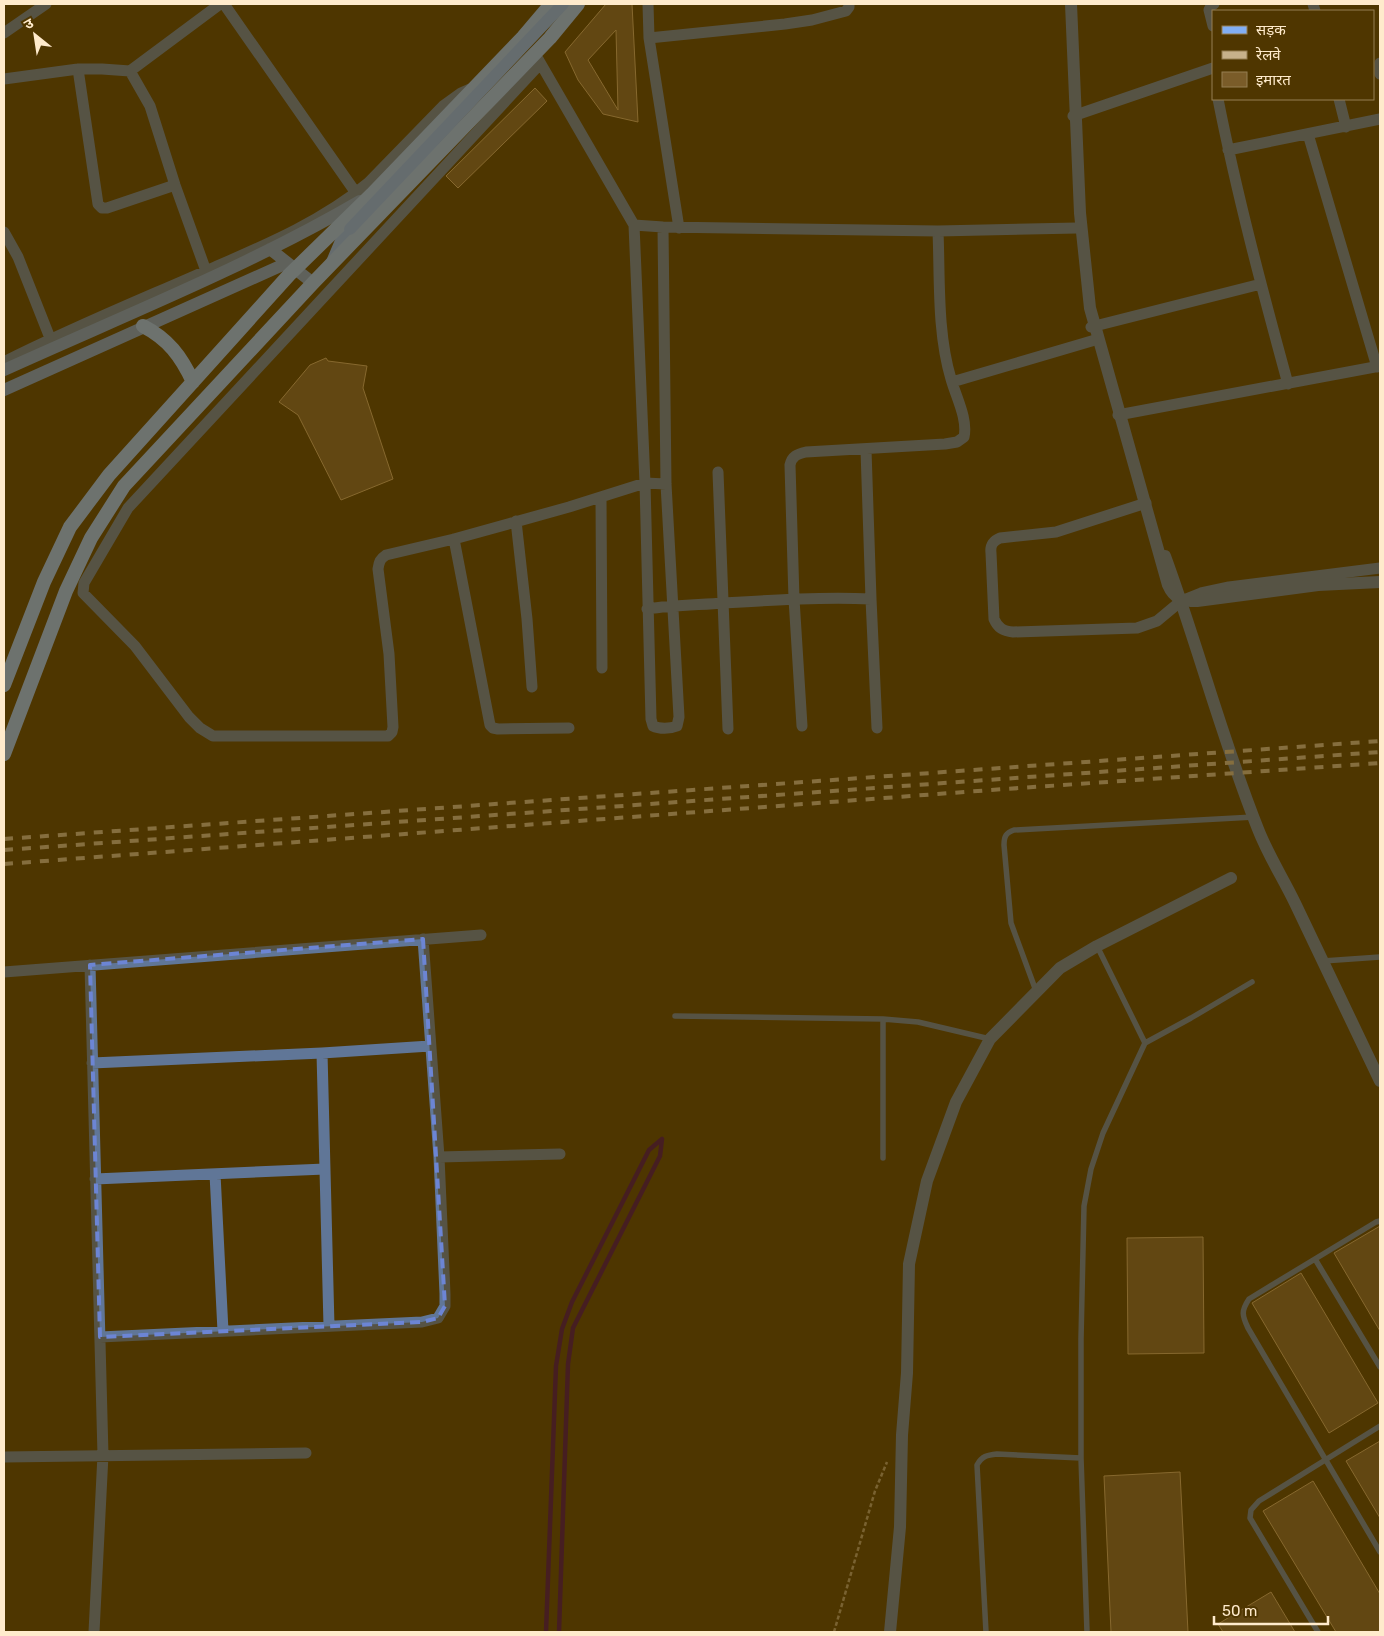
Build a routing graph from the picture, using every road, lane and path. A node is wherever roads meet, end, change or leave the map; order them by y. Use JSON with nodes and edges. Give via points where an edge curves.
{"nodes":[{"id":1,"x":46,"y":4,"type":"edge"},
{"id":2,"x":222,"y":4,"type":"edge"},
{"id":3,"x":551,"y":4,"type":"edge"},
{"id":4,"x":563,"y":4,"type":"edge"},
{"id":5,"x":578,"y":4,"type":"edge"},
{"id":6,"x":648,"y":4,"type":"edge"},
{"id":7,"x":849,"y":4,"type":"edge"},
{"id":8,"x":1069,"y":4,"type":"edge"},
{"id":9,"x":1214,"y":4,"type":"edge"},
{"id":10,"x":1212,"y":22,"type":"edge"},
{"id":11,"x":4,"y":32,"type":"edge"},
{"id":12,"x":523,"y":37,"type":"junction"},
{"id":13,"x":650,"y":38,"type":"junction"},
{"id":14,"x":537,"y":59,"type":"junction"},
{"id":15,"x":1380,"y":63,"type":"edge"},
{"id":16,"x":1212,"y":68,"type":"edge"},
{"id":17,"x":78,"y":69,"type":"junction"},
{"id":18,"x":130,"y":71,"type":"junction"},
{"id":19,"x":1380,"y":74,"type":"edge"},
{"id":20,"x":4,"y":79,"type":"edge"},
{"id":21,"x":476,"y":86,"type":"junction"},
{"id":22,"x":1218,"y":100,"type":"edge"},
{"id":23,"x":1338,"y":100,"type":"edge"},
{"id":24,"x":1073,"y":116,"type":"junction"},
{"id":25,"x":1380,"y":119,"type":"edge"},
{"id":26,"x":1346,"y":127,"type":"junction"},
{"id":27,"x":1308,"y":134,"type":"junction"},
{"id":28,"x":1228,"y":150,"type":"junction"},
{"id":29,"x":174,"y":184,"type":"junction"},
{"id":30,"x":356,"y":193,"type":"junction"},
{"id":31,"x":372,"y":194,"type":"junction"},
{"id":32,"x":634,"y":225,"type":"junction"},
{"id":33,"x":663,"y":227,"type":"junction"},
{"id":34,"x":680,"y":228,"type":"junction"},
{"id":35,"x":1077,"y":228,"type":"junction"},
{"id":36,"x":938,"y":231,"type":"junction"},
{"id":37,"x":4,"y":232,"type":"edge"},
{"id":38,"x":346,"y":233,"type":"junction"},
{"id":39,"x":270,"y":249,"type":"junction"},
{"id":40,"x":312,"y":252,"type":"junction"},
{"id":41,"x":291,"y":266,"type":"junction"},
{"id":42,"x":330,"y":266,"type":"junction"},
{"id":43,"x":206,"y":271,"type":"junction"},
{"id":44,"x":313,"y":283,"type":"junction"},
{"id":45,"x":1261,"y":284,"type":"junction"},
{"id":46,"x":143,"y":326,"type":"junction"},
{"id":47,"x":1092,"y":327,"type":"junction"},
{"id":48,"x":50,"y":338,"type":"junction"},
{"id":49,"x":1095,"y":340,"type":"junction"},
{"id":50,"x":4,"y":362,"type":"edge"},
{"id":51,"x":1379,"y":367,"type":"edge"},
{"id":52,"x":4,"y":370,"type":"edge"},
{"id":53,"x":193,"y":382,"type":"junction"},
{"id":54,"x":952,"y":382,"type":"junction"},
{"id":55,"x":1288,"y":384,"type":"junction"},
{"id":56,"x":4,"y":390,"type":"edge"},
{"id":57,"x":1118,"y":415,"type":"junction"},
{"id":58,"x":866,"y":450,"type":"junction"},
{"id":59,"x":718,"y":472,"type":"dead end"},
{"id":60,"x":645,"y":483,"type":"junction"},
{"id":61,"x":666,"y":484,"type":"junction"},
{"id":62,"x":600,"y":497,"type":"junction"},
{"id":63,"x":1146,"y":503,"type":"junction"},
{"id":64,"x":516,"y":521,"type":"junction"},
{"id":65,"x":454,"y":539,"type":"junction"},
{"id":66,"x":1380,"y":568,"type":"edge"},
{"id":67,"x":1380,"y":582,"type":"edge"},
{"id":68,"x":794,"y":599,"type":"junction"},
{"id":69,"x":871,"y":599,"type":"junction"},
{"id":70,"x":1181,"y":601,"type":"junction"},
{"id":71,"x":722,"y":604,"type":"junction"},
{"id":72,"x":673,"y":605,"type":"junction"},
{"id":73,"x":647,"y":609,"type":"junction"},
{"id":74,"x":602,"y":668,"type":"dead end"},
{"id":75,"x":4,"y":685,"type":"edge"},
{"id":76,"x":532,"y":687,"type":"dead end"},
{"id":77,"x":802,"y":726,"type":"dead end"},
{"id":78,"x":569,"y":728,"type":"dead end"},
{"id":79,"x":877,"y":728,"type":"dead end"},
{"id":80,"x":728,"y":729,"type":"dead end"},
{"id":81,"x":4,"y":754,"type":"edge"},
{"id":82,"x":1254,"y":817,"type":"junction"},
{"id":83,"x":1231,"y":878,"type":"dead end"},
{"id":84,"x":480,"y":935,"type":"dead end"},
{"id":85,"x":423,"y":939,"type":"junction"},
{"id":86,"x":1097,"y":946,"type":"junction"},
{"id":87,"x":1380,"y":957,"type":"edge"},
{"id":88,"x":1322,"y":961,"type":"junction"},
{"id":89,"x":90,"y":965,"type":"junction"},
{"id":90,"x":4,"y":972,"type":"edge"},
{"id":91,"x":1252,"y":982,"type":"dead end"},
{"id":92,"x":1036,"y":991,"type":"junction"},
{"id":93,"x":676,"y":1016,"type":"dead end"},
{"id":94,"x":883,"y":1019,"type":"junction"},
{"id":95,"x":990,"y":1039,"type":"junction"},
{"id":96,"x":1145,"y":1043,"type":"junction"},
{"id":97,"x":430,"y":1046,"type":"junction"},
{"id":98,"x":322,"y":1053,"type":"junction"},
{"id":99,"x":92,"y":1063,"type":"junction"},
{"id":100,"x":1380,"y":1082,"type":"edge"},
{"id":101,"x":560,"y":1154,"type":"dead end"},
{"id":102,"x":439,"y":1157,"type":"junction"},
{"id":103,"x":883,"y":1158,"type":"dead end"},
{"id":104,"x":325,"y":1169,"type":"junction"},
{"id":105,"x":215,"y":1174,"type":"junction"},
{"id":106,"x":95,"y":1179,"type":"junction"},
{"id":107,"x":1380,"y":1221,"type":"edge"},
{"id":108,"x":1315,"y":1259,"type":"junction"},
{"id":109,"x":329,"y":1326,"type":"junction"},
{"id":110,"x":223,"y":1331,"type":"junction"},
{"id":111,"x":100,"y":1337,"type":"junction"},
{"id":112,"x":1380,"y":1367,"type":"edge"},
{"id":113,"x":1380,"y":1426,"type":"edge"},
{"id":114,"x":306,"y":1452,"type":"dead end"},
{"id":115,"x":103,"y":1455,"type":"junction"},
{"id":116,"x":4,"y":1457,"type":"edge"},
{"id":117,"x":888,"y":1458,"type":"dead end"},
{"id":118,"x":1081,"y":1458,"type":"junction"},
{"id":119,"x":1326,"y":1460,"type":"junction"},
{"id":120,"x":1380,"y":1552,"type":"edge"},
{"id":121,"x":94,"y":1632,"type":"edge"},
{"id":122,"x":834,"y":1632,"type":"edge"},
{"id":123,"x":890,"y":1632,"type":"edge"},
{"id":124,"x":986,"y":1632,"type":"edge"},
{"id":125,"x":1088,"y":1632,"type":"edge"},
{"id":126,"x":1318,"y":1632,"type":"edge"}],
"edges":[{"from":1,"to":11,"type":"street"},
{"from":2,"to":18,"type":"street"},
{"from":2,"to":30,"type":"street"},
{"from":3,"to":12,"type":"highway"},
{"from":4,"to":38,"type":"main road","bridge":true},
{"from":5,"to":14,"type":"highway"},
{"from":6,"to":13,"type":"street"},
{"from":7,"to":13,"type":"street","via":[[846,11],[812,20]]},
{"from":8,"to":24,"type":"street"},
{"from":8,"to":67,"type":"street","bridge":true,"via":[[1080,213],[1090,308],[1171,592],[1184,601],[1197,601],[1318,585]]},
{"from":9,"to":10,"type":"street","via":[[1209,10]]},
{"from":12,"to":14,"type":"street"},
{"from":12,"to":21,"type":"highway"},
{"from":13,"to":34,"type":"street"},
{"from":14,"to":32,"type":"street"},
{"from":14,"to":42,"type":"highway"},
{"from":14,"to":65,"type":"street","via":[[128,508],[84,583],[83,594],[135,646],[200,728],[213,736],[388,736],[393,727],[379,563],[386,555]]},
{"from":15,"to":19,"type":"street"},
{"from":16,"to":24,"type":"street"},
{"from":17,"to":18,"type":"street"},
{"from":17,"to":20,"type":"street"},
{"from":17,"to":29,"type":"street","via":[[98,204],[107,208]]},
{"from":18,"to":29,"type":"street","via":[[150,106]]},
{"from":21,"to":30,"type":"street","via":[[443,106]]},
{"from":21,"to":31,"type":"highway"},
{"from":22,"to":28,"type":"street"},
{"from":23,"to":26,"type":"street"},
{"from":24,"to":35,"type":"street"},
{"from":25,"to":26,"type":"street"},
{"from":26,"to":27,"type":"street"},
{"from":27,"to":28,"type":"street"},
{"from":27,"to":51,"type":"street"},
{"from":28,"to":45,"type":"street"},
{"from":29,"to":43,"type":"street"},
{"from":30,"to":43,"type":"street","via":[[312,220]]},
{"from":31,"to":39,"type":"main road"},
{"from":31,"to":40,"type":"highway"},
{"from":32,"to":33,"type":"street"},
{"from":32,"to":60,"type":"street"},
{"from":33,"to":34,"type":"street"},
{"from":33,"to":61,"type":"street"},
{"from":34,"to":36,"type":"street"},
{"from":35,"to":36,"type":"street"},
{"from":35,"to":47,"type":"street"},
{"from":36,"to":54,"type":"street","via":[[942,334]]},
{"from":37,"to":48,"type":"street","via":[[18,257]]},
{"from":38,"to":40,"type":"main road"},
{"from":38,"to":42,"type":"main road"},
{"from":39,"to":41,"type":"main road"},
{"from":39,"to":52,"type":"main road"},
{"from":40,"to":41,"type":"highway"},
{"from":41,"to":44,"type":"main road"},
{"from":41,"to":46,"type":"main road"},
{"from":41,"to":53,"type":"highway"},
{"from":42,"to":44,"type":"highway"},
{"from":43,"to":48,"type":"street"},
{"from":44,"to":81,"type":"highway","via":[[124,486],[91,538],[66,591]]},
{"from":45,"to":47,"type":"street"},
{"from":45,"to":55,"type":"street"},
{"from":46,"to":53,"type":"highway","via":[[167,341]]},
{"from":46,"to":56,"type":"main road"},
{"from":47,"to":49,"type":"street"},
{"from":48,"to":50,"type":"street"},
{"from":49,"to":54,"type":"street"},
{"from":49,"to":57,"type":"street"},
{"from":51,"to":55,"type":"street"},
{"from":53,"to":75,"type":"highway","via":[[109,475],[70,527],[44,582]]},
{"from":54,"to":58,"type":"street","via":[[963,417],[964,438],[945,444]]},
{"from":55,"to":57,"type":"street"},
{"from":57,"to":63,"type":"street"},
{"from":58,"to":68,"type":"street","via":[[806,452],[792,458]]},
{"from":58,"to":69,"type":"street"},
{"from":59,"to":71,"type":"street"},
{"from":60,"to":61,"type":"street"},
{"from":60,"to":62,"type":"street"},
{"from":60,"to":73,"type":"street"},
{"from":61,"to":72,"type":"street"},
{"from":62,"to":64,"type":"street"},
{"from":62,"to":74,"type":"street"},
{"from":63,"to":70,"type":"street"},
{"from":63,"to":70,"type":"street","via":[[1056,532],[994,541],[990,547],[994,619],[998,627],[1013,632],[1138,628],[1157,621]]},
{"from":64,"to":65,"type":"street"},
{"from":64,"to":76,"type":"street"},
{"from":65,"to":78,"type":"street","via":[[490,725],[498,729]]},
{"from":66,"to":70,"type":"street","via":[[1229,588]]},
{"from":68,"to":69,"type":"street"},
{"from":68,"to":71,"type":"street"},
{"from":68,"to":77,"type":"street"},
{"from":69,"to":79,"type":"street"},
{"from":70,"to":82,"type":"street"},
{"from":71,"to":72,"type":"street"},
{"from":71,"to":80,"type":"street"},
{"from":72,"to":73,"type":"street"},
{"from":72,"to":73,"type":"street","via":[[679,718],[674,727],[657,728],[652,723]]},
{"from":82,"to":88,"type":"street","via":[[1266,850]]},
{"from":82,"to":92,"type":"lane","via":[[1014,830],[1008,833],[1004,845],[1011,923]]},
{"from":83,"to":86,"type":"street"},
{"from":84,"to":85,"type":"street"},
{"from":85,"to":89,"type":"street"},
{"from":85,"to":97,"type":"street"},
{"from":86,"to":92,"type":"street","via":[[1060,968]]},
{"from":86,"to":96,"type":"lane"},
{"from":87,"to":88,"type":"lane"},
{"from":88,"to":100,"type":"street"},
{"from":89,"to":90,"type":"street"},
{"from":89,"to":99,"type":"street"},
{"from":91,"to":96,"type":"lane"},
{"from":92,"to":95,"type":"street"},
{"from":93,"to":94,"type":"lane"},
{"from":94,"to":95,"type":"lane","via":[[918,1022]]},
{"from":94,"to":103,"type":"lane"},
{"from":95,"to":123,"type":"street","via":[[956,1102],[928,1181],[909,1264],[900,1527]]},
{"from":96,"to":118,"type":"lane","via":[[1103,1134],[1091,1169],[1084,1206]]},
{"from":97,"to":98,"type":"street"},
{"from":97,"to":102,"type":"street"},
{"from":98,"to":99,"type":"street"},
{"from":98,"to":104,"type":"street"},
{"from":99,"to":106,"type":"street"},
{"from":101,"to":102,"type":"street"},
{"from":102,"to":109,"type":"street","via":[[445,1294],[438,1318],[422,1322]]},
{"from":104,"to":105,"type":"street"},
{"from":104,"to":109,"type":"street"},
{"from":105,"to":106,"type":"street"},
{"from":105,"to":110,"type":"street"},
{"from":106,"to":111,"type":"street"},
{"from":107,"to":108,"type":"lane"},
{"from":108,"to":112,"type":"lane"},
{"from":108,"to":119,"type":"lane","via":[[1249,1298],[1243,1308],[1243,1317]]},
{"from":109,"to":110,"type":"street"},
{"from":110,"to":111,"type":"street"},
{"from":111,"to":115,"type":"street"},
{"from":113,"to":119,"type":"lane"},
{"from":114,"to":115,"type":"street"},
{"from":115,"to":116,"type":"street"},
{"from":115,"to":121,"type":"street"},
{"from":117,"to":122,"type":"path","via":[[875,1491]]},
{"from":118,"to":124,"type":"lane","via":[[997,1454],[980,1459],[977,1465]]},
{"from":118,"to":125,"type":"lane"},
{"from":119,"to":120,"type":"lane"},
{"from":119,"to":126,"type":"lane","via":[[1259,1502],[1251,1510],[1250,1518]]}]}
